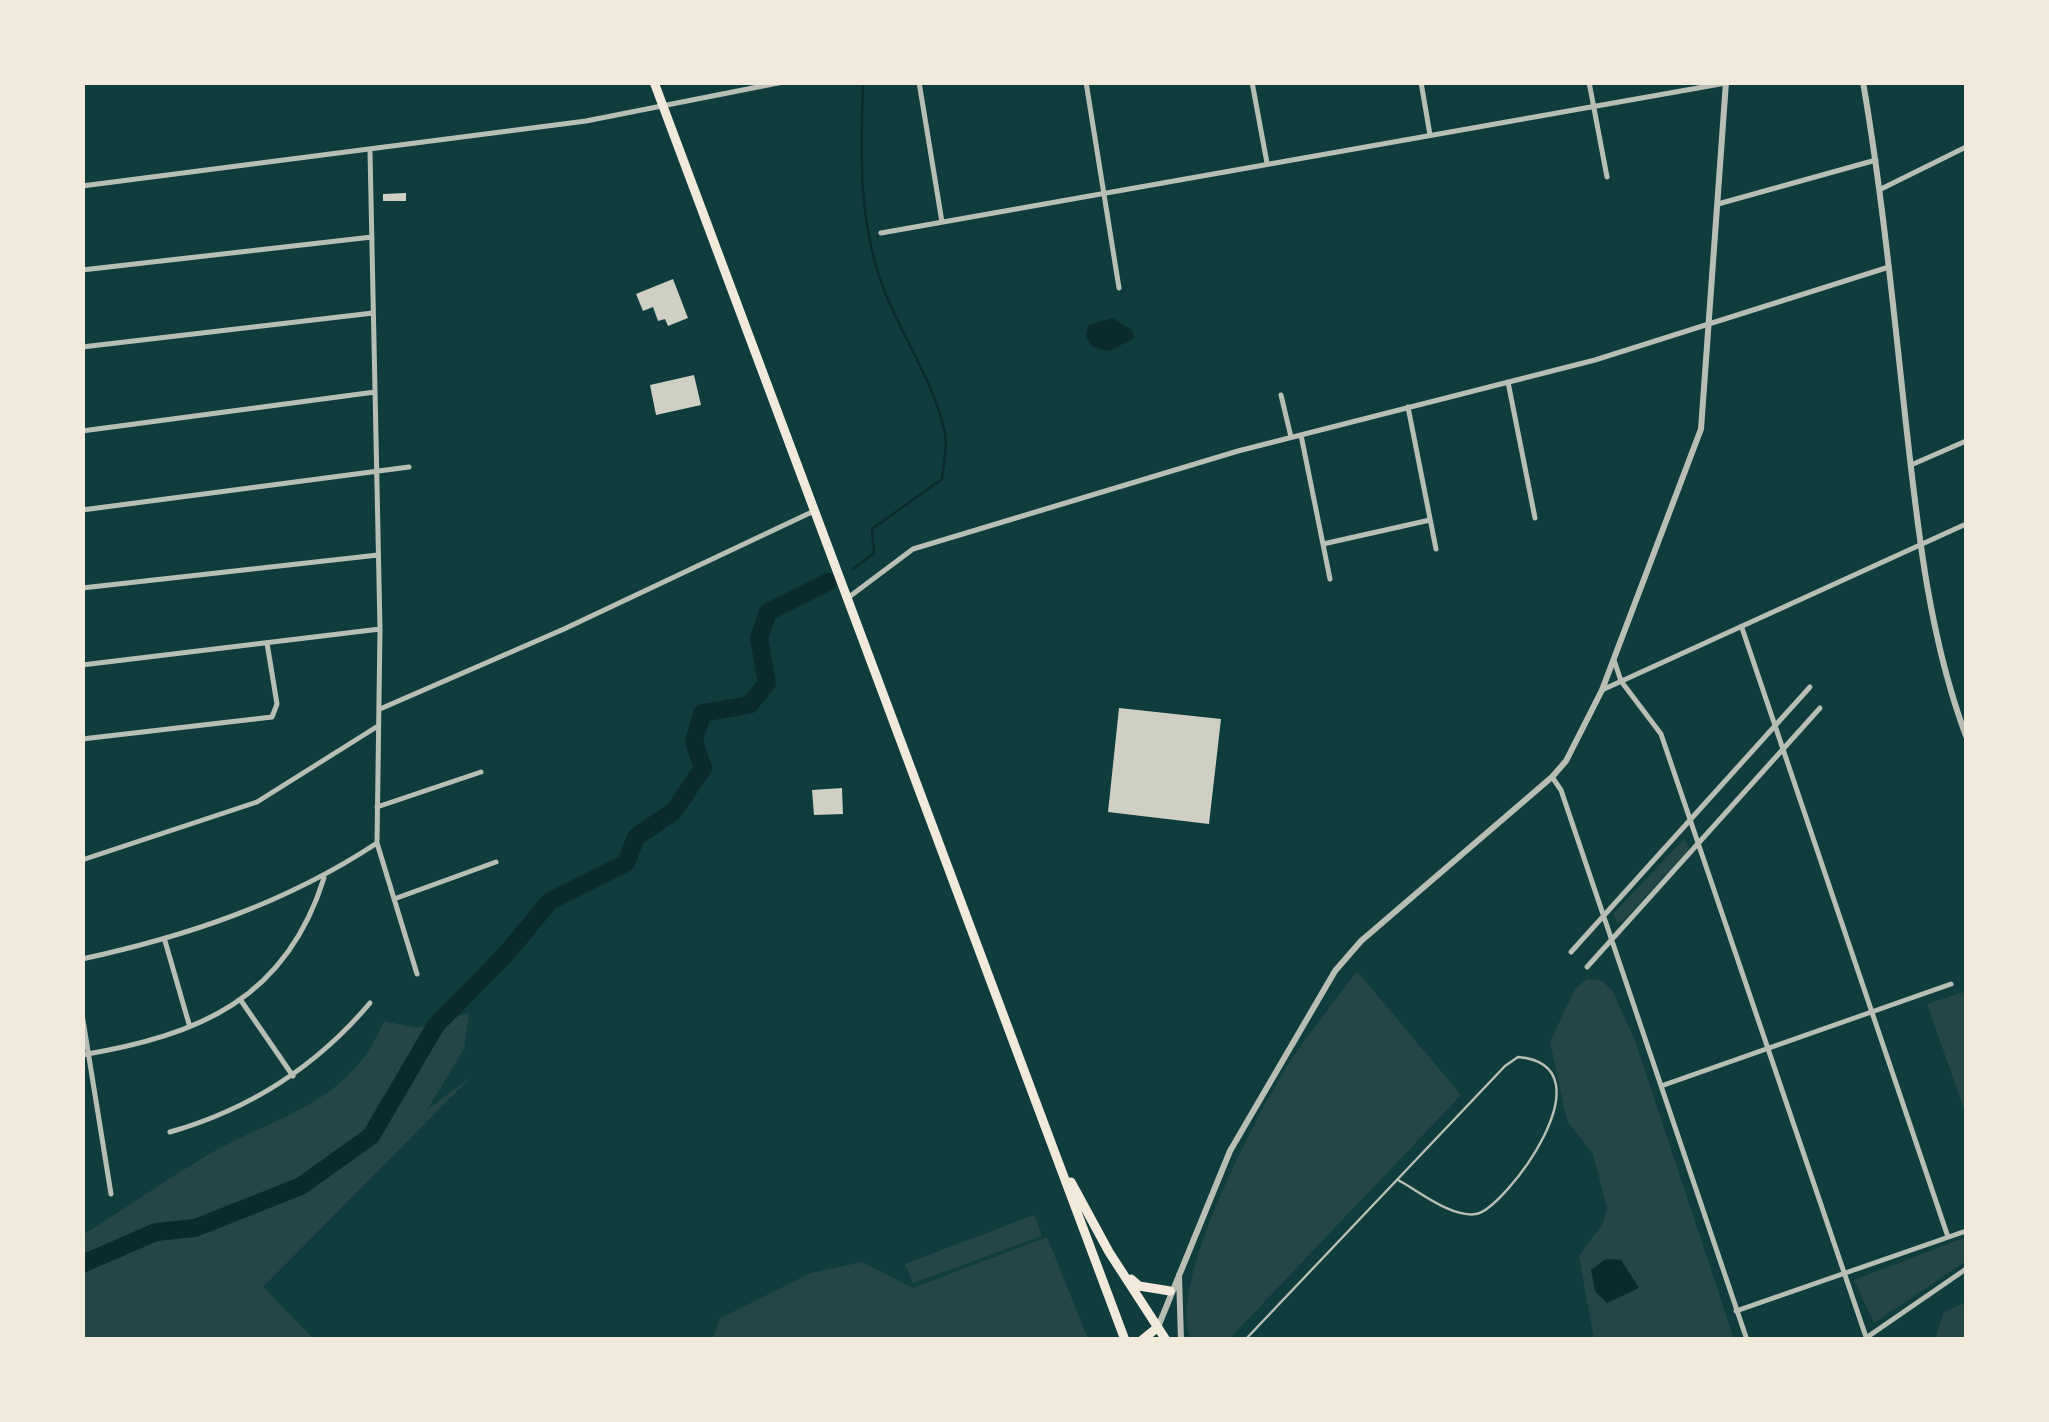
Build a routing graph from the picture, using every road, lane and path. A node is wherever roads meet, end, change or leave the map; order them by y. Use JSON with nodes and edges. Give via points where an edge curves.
{"nodes":[{"id":1,"x":654,"y":82,"type":"edge"},
{"id":2,"x":782,"y":82,"type":"edge"},
{"id":3,"x":919,"y":82,"type":"edge"},
{"id":4,"x":1086,"y":82,"type":"edge"},
{"id":5,"x":1252,"y":82,"type":"edge"},
{"id":6,"x":1420,"y":82,"type":"edge"},
{"id":7,"x":1589,"y":82,"type":"edge"},
{"id":8,"x":1726,"y":83,"type":"edge"},
{"id":9,"x":1864,"y":83,"type":"edge"},
{"id":10,"x":662,"y":104,"type":"junction"},
{"id":11,"x":1594,"y":106,"type":"junction"},
{"id":12,"x":1430,"y":135,"type":"junction"},
{"id":13,"x":1966,"y":147,"type":"edge"},
{"id":14,"x":370,"y":152,"type":"junction"},
{"id":15,"x":1876,"y":160,"type":"junction"},
{"id":16,"x":1267,"y":164,"type":"junction"},
{"id":17,"x":1607,"y":176,"type":"dead end"},
{"id":18,"x":82,"y":186,"type":"edge"},
{"id":19,"x":1881,"y":189,"type":"junction"},
{"id":20,"x":1104,"y":193,"type":"junction"},
{"id":21,"x":1718,"y":204,"type":"junction"},
{"id":22,"x":942,"y":222,"type":"junction"},
{"id":23,"x":882,"y":232,"type":"dead end"},
{"id":24,"x":372,"y":237,"type":"junction"},
{"id":25,"x":1889,"y":267,"type":"junction"},
{"id":26,"x":82,"y":270,"type":"edge"},
{"id":27,"x":1118,"y":288,"type":"dead end"},
{"id":28,"x":374,"y":313,"type":"junction"},
{"id":29,"x":1710,"y":326,"type":"junction"},
{"id":30,"x":82,"y":348,"type":"edge"},
{"id":31,"x":1508,"y":382,"type":"junction"},
{"id":32,"x":375,"y":392,"type":"junction"},
{"id":33,"x":1281,"y":395,"type":"dead end"},
{"id":34,"x":1408,"y":408,"type":"junction"},
{"id":35,"x":82,"y":431,"type":"edge"},
{"id":36,"x":1301,"y":435,"type":"junction"},
{"id":37,"x":1291,"y":438,"type":"junction"},
{"id":38,"x":1966,"y":441,"type":"edge"},
{"id":39,"x":1911,"y":465,"type":"junction"},
{"id":40,"x":409,"y":467,"type":"dead end"},
{"id":41,"x":376,"y":471,"type":"junction"},
{"id":42,"x":82,"y":510,"type":"edge"},
{"id":43,"x":816,"y":510,"type":"junction"},
{"id":44,"x":1535,"y":518,"type":"dead end"},
{"id":45,"x":1430,"y":520,"type":"junction"},
{"id":46,"x":1966,"y":524,"type":"edge"},
{"id":47,"x":1919,"y":543,"type":"junction"},
{"id":48,"x":1322,"y":544,"type":"junction"},
{"id":49,"x":1436,"y":549,"type":"dead end"},
{"id":50,"x":378,"y":555,"type":"junction"},
{"id":51,"x":1330,"y":580,"type":"dead end"},
{"id":52,"x":82,"y":588,"type":"edge"},
{"id":53,"x":849,"y":597,"type":"junction"},
{"id":54,"x":1742,"y":628,"type":"junction"},
{"id":55,"x":380,"y":629,"type":"junction"},
{"id":56,"x":267,"y":642,"type":"junction"},
{"id":57,"x":1614,"y":660,"type":"junction"},
{"id":58,"x":82,"y":665,"type":"edge"},
{"id":59,"x":1621,"y":681,"type":"junction"},
{"id":60,"x":1810,"y":687,"type":"dead end"},
{"id":61,"x":1602,"y":690,"type":"junction"},
{"id":62,"x":1820,"y":708,"type":"dead end"},
{"id":63,"x":380,"y":709,"type":"junction"},
{"id":64,"x":380,"y":726,"type":"junction"},
{"id":65,"x":1775,"y":726,"type":"junction"},
{"id":66,"x":1966,"y":736,"type":"edge"},
{"id":67,"x":82,"y":739,"type":"edge"},
{"id":68,"x":1783,"y":749,"type":"junction"},
{"id":69,"x":481,"y":772,"type":"dead end"},
{"id":70,"x":1552,"y":777,"type":"junction"},
{"id":71,"x":378,"y":806,"type":"junction"},
{"id":72,"x":1690,"y":820,"type":"junction"},
{"id":73,"x":376,"y":843,"type":"junction"},
{"id":74,"x":1698,"y":845,"type":"junction"},
{"id":75,"x":82,"y":860,"type":"edge"},
{"id":76,"x":496,"y":862,"type":"dead end"},
{"id":77,"x":324,"y":878,"type":"junction"},
{"id":78,"x":394,"y":900,"type":"junction"},
{"id":79,"x":1604,"y":916,"type":"junction"},
{"id":80,"x":165,"y":940,"type":"junction"},
{"id":81,"x":1612,"y":940,"type":"junction"},
{"id":82,"x":1571,"y":952,"type":"dead end"},
{"id":83,"x":82,"y":959,"type":"edge"},
{"id":84,"x":1587,"y":967,"type":"dead end"},
{"id":85,"x":417,"y":974,"type":"dead end"},
{"id":86,"x":1951,"y":984,"type":"dead end"},
{"id":87,"x":242,"y":1002,"type":"junction"},
{"id":88,"x":370,"y":1003,"type":"dead end"},
{"id":89,"x":1872,"y":1012,"type":"junction"},
{"id":90,"x":82,"y":1014,"type":"edge"},
{"id":91,"x":190,"y":1025,"type":"junction"},
{"id":92,"x":1767,"y":1049,"type":"junction"},
{"id":93,"x":86,"y":1054,"type":"edge"},
{"id":94,"x":293,"y":1076,"type":"junction"},
{"id":95,"x":1660,"y":1086,"type":"junction"},
{"id":96,"x":170,"y":1132,"type":"dead end"},
{"id":97,"x":1063,"y":1166,"type":"junction"},
{"id":98,"x":1398,"y":1180,"type":"junction"},
{"id":99,"x":111,"y":1194,"type":"dead end"},
{"id":100,"x":1966,"y":1231,"type":"edge"},
{"id":101,"x":1948,"y":1238,"type":"junction"},
{"id":102,"x":1966,"y":1269,"type":"edge"},
{"id":103,"x":1123,"y":1272,"type":"junction"},
{"id":104,"x":1178,"y":1274,"type":"junction"},
{"id":105,"x":1842,"y":1274,"type":"junction"},
{"id":106,"x":1170,"y":1291,"type":"junction"},
{"id":107,"x":1736,"y":1311,"type":"junction"},
{"id":108,"x":1158,"y":1327,"type":"junction"},
{"id":109,"x":1865,"y":1338,"type":"edge"},
{"id":110,"x":1124,"y":1340,"type":"edge"},
{"id":111,"x":1142,"y":1340,"type":"edge"},
{"id":112,"x":1166,"y":1340,"type":"edge"},
{"id":113,"x":1182,"y":1340,"type":"edge"},
{"id":114,"x":1245,"y":1340,"type":"edge"},
{"id":115,"x":1746,"y":1340,"type":"edge"}],
"edges":[{"from":1,"to":10,"type":"highway"},
{"from":2,"to":10,"type":"street"},
{"from":3,"to":22,"type":"street"},
{"from":4,"to":20,"type":"street"},
{"from":5,"to":16,"type":"street"},
{"from":6,"to":12,"type":"street"},
{"from":7,"to":11,"type":"street"},
{"from":8,"to":11,"type":"street"},
{"from":8,"to":21,"type":"street"},
{"from":9,"to":15,"type":"street"},
{"from":10,"to":14,"type":"street"},
{"from":10,"to":43,"type":"highway"},
{"from":11,"to":12,"type":"street"},
{"from":11,"to":17,"type":"street"},
{"from":12,"to":16,"type":"street"},
{"from":13,"to":19,"type":"street"},
{"from":14,"to":18,"type":"street"},
{"from":14,"to":24,"type":"street"},
{"from":15,"to":19,"type":"street"},
{"from":15,"to":21,"type":"street"},
{"from":16,"to":20,"type":"street"},
{"from":19,"to":25,"type":"street"},
{"from":20,"to":22,"type":"street"},
{"from":20,"to":27,"type":"street"},
{"from":21,"to":29,"type":"street"},
{"from":22,"to":23,"type":"street"},
{"from":24,"to":26,"type":"street"},
{"from":24,"to":28,"type":"street"},
{"from":25,"to":29,"type":"street"},
{"from":25,"to":39,"type":"street"},
{"from":28,"to":30,"type":"street"},
{"from":28,"to":32,"type":"street"},
{"from":29,"to":31,"type":"street"},
{"from":29,"to":57,"type":"street","via":[[1701,429]]},
{"from":31,"to":34,"type":"street"},
{"from":31,"to":44,"type":"street"},
{"from":32,"to":35,"type":"street"},
{"from":32,"to":41,"type":"street"},
{"from":33,"to":37,"type":"street"},
{"from":34,"to":36,"type":"street"},
{"from":34,"to":45,"type":"street"},
{"from":36,"to":37,"type":"street"},
{"from":36,"to":48,"type":"street"},
{"from":37,"to":53,"type":"street","via":[[913,548]]},
{"from":38,"to":39,"type":"street"},
{"from":39,"to":47,"type":"street"},
{"from":40,"to":41,"type":"street"},
{"from":41,"to":42,"type":"street"},
{"from":41,"to":50,"type":"street"},
{"from":43,"to":53,"type":"highway"},
{"from":43,"to":63,"type":"street"},
{"from":45,"to":48,"type":"street"},
{"from":45,"to":49,"type":"street"},
{"from":46,"to":47,"type":"street"},
{"from":47,"to":54,"type":"street"},
{"from":47,"to":66,"type":"street"},
{"from":48,"to":51,"type":"street"},
{"from":50,"to":52,"type":"street"},
{"from":50,"to":55,"type":"street"},
{"from":53,"to":97,"type":"highway"},
{"from":54,"to":59,"type":"street"},
{"from":54,"to":65,"type":"street"},
{"from":55,"to":56,"type":"street"},
{"from":55,"to":63,"type":"street"},
{"from":56,"to":58,"type":"street"},
{"from":56,"to":67,"type":"street","via":[[276,712],[266,719]]},
{"from":57,"to":59,"type":"street"},
{"from":57,"to":61,"type":"street"},
{"from":59,"to":61,"type":"street"},
{"from":59,"to":72,"type":"street","via":[[1656,722]]},
{"from":60,"to":65,"type":"street"},
{"from":61,"to":70,"type":"street"},
{"from":62,"to":68,"type":"street"},
{"from":63,"to":64,"type":"street"},
{"from":64,"to":71,"type":"street"},
{"from":64,"to":75,"type":"street","via":[[257,802]]},
{"from":65,"to":68,"type":"street"},
{"from":65,"to":72,"type":"street"},
{"from":68,"to":74,"type":"street"},
{"from":68,"to":89,"type":"street"},
{"from":69,"to":71,"type":"street"},
{"from":70,"to":79,"type":"street"},
{"from":70,"to":104,"type":"street","via":[[1361,940],[1335,972],[1230,1150]]},
{"from":71,"to":73,"type":"street"},
{"from":72,"to":74,"type":"street"},
{"from":72,"to":79,"type":"street"},
{"from":73,"to":77,"type":"street"},
{"from":73,"to":78,"type":"street"},
{"from":74,"to":81,"type":"street"},
{"from":74,"to":92,"type":"street"},
{"from":76,"to":78,"type":"street"},
{"from":77,"to":80,"type":"street"},
{"from":77,"to":87,"type":"street","via":[[290,951]]},
{"from":78,"to":85,"type":"street"},
{"from":79,"to":81,"type":"street"},
{"from":79,"to":82,"type":"street"},
{"from":80,"to":83,"type":"street"},
{"from":80,"to":91,"type":"street"},
{"from":81,"to":84,"type":"street"},
{"from":81,"to":95,"type":"street"},
{"from":86,"to":89,"type":"street"},
{"from":87,"to":91,"type":"street"},
{"from":87,"to":94,"type":"street"},
{"from":88,"to":94,"type":"street"},
{"from":89,"to":92,"type":"street"},
{"from":89,"to":101,"type":"street"},
{"from":90,"to":93,"type":"street"},
{"from":91,"to":93,"type":"street"},
{"from":92,"to":95,"type":"street"},
{"from":92,"to":105,"type":"street"},
{"from":93,"to":99,"type":"street"},
{"from":94,"to":96,"type":"street","via":[[230,1111]]},
{"from":95,"to":107,"type":"street"},
{"from":97,"to":103,"type":"highway"},
{"from":97,"to":110,"type":"highway"},
{"from":98,"to":98,"type":"lane","via":[[1460,1214],[1479,1214],[1496,1202],[1544,1137],[1558,1102],[1554,1076],[1532,1058],[1518,1056]]},
{"from":98,"to":114,"type":"lane"},
{"from":100,"to":101,"type":"street"},
{"from":101,"to":105,"type":"street"},
{"from":102,"to":109,"type":"street"},
{"from":103,"to":106,"type":"highway","via":[[1139,1286]]},
{"from":103,"to":108,"type":"highway"},
{"from":104,"to":106,"type":"street"},
{"from":104,"to":113,"type":"street"},
{"from":105,"to":107,"type":"street"},
{"from":105,"to":109,"type":"street"},
{"from":106,"to":108,"type":"street"},
{"from":107,"to":115,"type":"street"},
{"from":108,"to":111,"type":"highway"},
{"from":108,"to":112,"type":"highway"}]}
